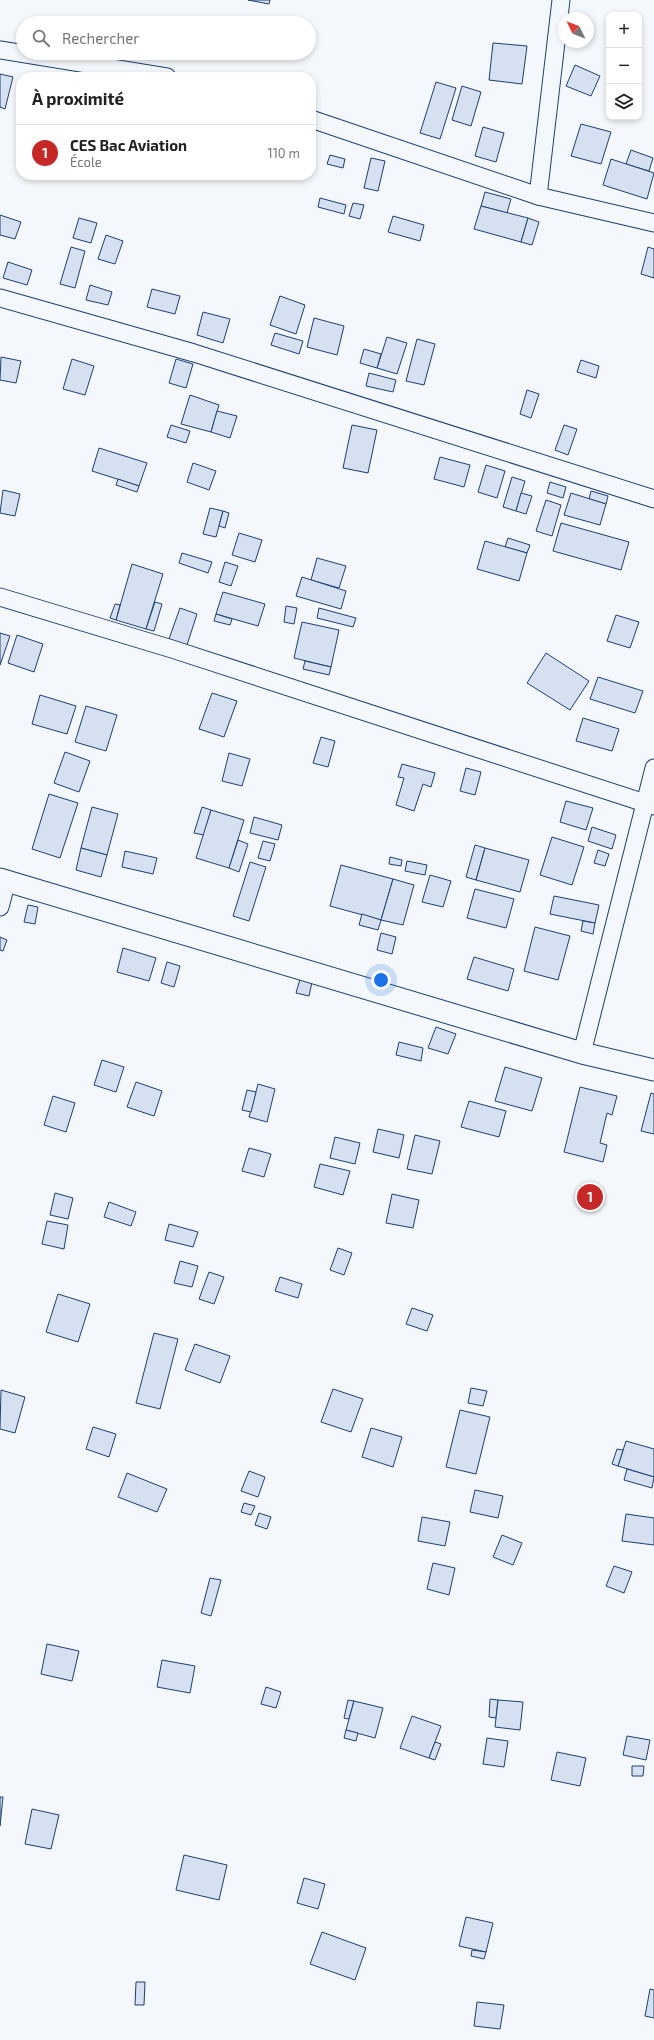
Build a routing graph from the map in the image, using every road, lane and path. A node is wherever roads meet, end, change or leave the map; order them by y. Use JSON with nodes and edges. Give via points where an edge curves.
{"nodes":[{"id":1,"x":561,"y":0,"type":"edge"},
{"id":2,"x":0,"y":50,"type":"edge"},
{"id":3,"x":16,"y":53,"type":"edge"},
{"id":4,"x":62,"y":60,"type":"edge"},
{"id":5,"x":136,"y":72,"type":"edge"},
{"id":6,"x":316,"y":121,"type":"edge"},
{"id":7,"x":538,"y":196,"type":"junction"},
{"id":8,"x":654,"y":223,"type":"edge"},
{"id":9,"x":0,"y":298,"type":"edge"},
{"id":10,"x":654,"y":499,"type":"edge"},
{"id":11,"x":0,"y":597,"type":"edge"},
{"id":12,"x":654,"y":768,"type":"edge"},
{"id":13,"x":649,"y":805,"type":"edge"},
{"id":14,"x":3,"y":879,"type":"edge"},
{"id":15,"x":0,"y":907,"type":"edge"},
{"id":16,"x":582,"y":1053,"type":"junction"},
{"id":17,"x":654,"y":1070,"type":"edge"}],
"edges":[{"from":1,"to":7,"type":"street"},
{"from":2,"to":3,"type":"street"},
{"from":4,"to":5,"type":"street"},
{"from":6,"to":7,"type":"street"},
{"from":7,"to":8,"type":"street"},
{"from":9,"to":10,"type":"street","via":[[194,353]]},
{"from":11,"to":13,"type":"street","via":[[172,649]]},
{"from":12,"to":13,"type":"street"},
{"from":13,"to":16,"type":"street"},
{"from":14,"to":15,"type":"street"},
{"from":14,"to":16,"type":"street"},
{"from":16,"to":17,"type":"street"}]}
